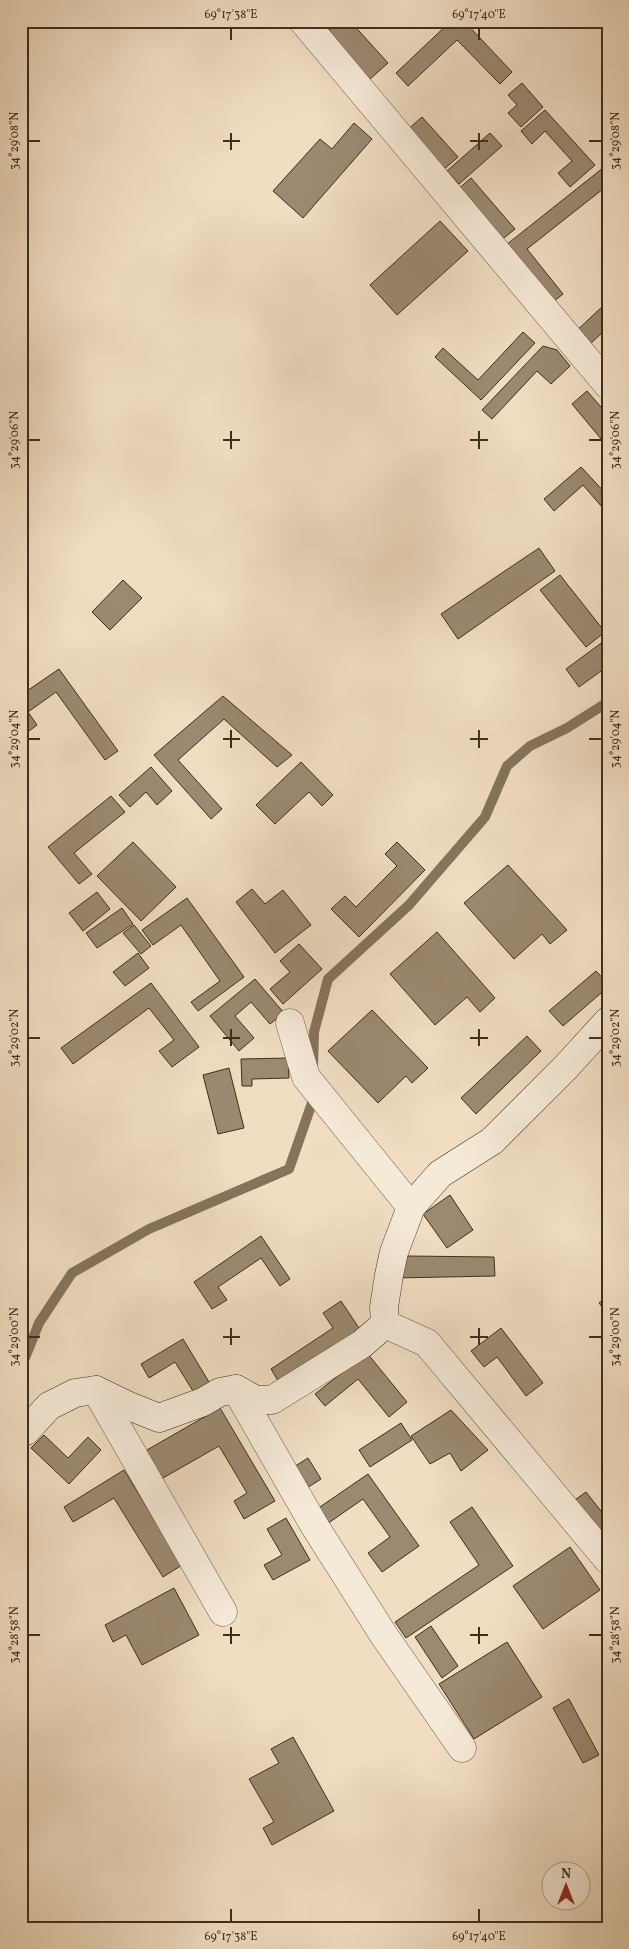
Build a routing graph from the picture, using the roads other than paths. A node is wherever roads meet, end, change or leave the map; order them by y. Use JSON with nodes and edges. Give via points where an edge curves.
{"nodes":[{"id":1,"x":304,"y":21,"type":"edge"},
{"id":2,"x":608,"y":385,"type":"edge"},
{"id":3,"x":608,"y":1021,"type":"edge"},
{"id":4,"x":290,"y":1023,"type":"dead end"},
{"id":5,"x":411,"y":1206,"type":"junction"},
{"id":6,"x":385,"y":1324,"type":"junction"},
{"id":7,"x":236,"y":1389,"type":"junction"},
{"id":8,"x":96,"y":1390,"type":"junction"},
{"id":9,"x":21,"y":1433,"type":"edge"},
{"id":10,"x":608,"y":1560,"type":"edge"},
{"id":11,"x":223,"y":1612,"type":"dead end"},
{"id":12,"x":462,"y":1748,"type":"dead end"}],
"edges":[{"from":1,"to":2,"type":"street"},
{"from":3,"to":5,"type":"street","via":[[492,1142],[440,1174]]},
{"from":4,"to":5,"type":"street","via":[[306,1078]]},
{"from":5,"to":6,"type":"street","via":[[394,1252],[384,1307]]},
{"from":6,"to":7,"type":"street","via":[[362,1344],[272,1400],[256,1400]]},
{"from":6,"to":10,"type":"street","via":[[427,1343]]},
{"from":7,"to":8,"type":"street","via":[[220,1392],[204,1402],[159,1418]]},
{"from":7,"to":12,"type":"street","via":[[314,1526]]},
{"from":8,"to":9,"type":"street","via":[[75,1393],[49,1406]]},
{"from":8,"to":11,"type":"street"}]}
